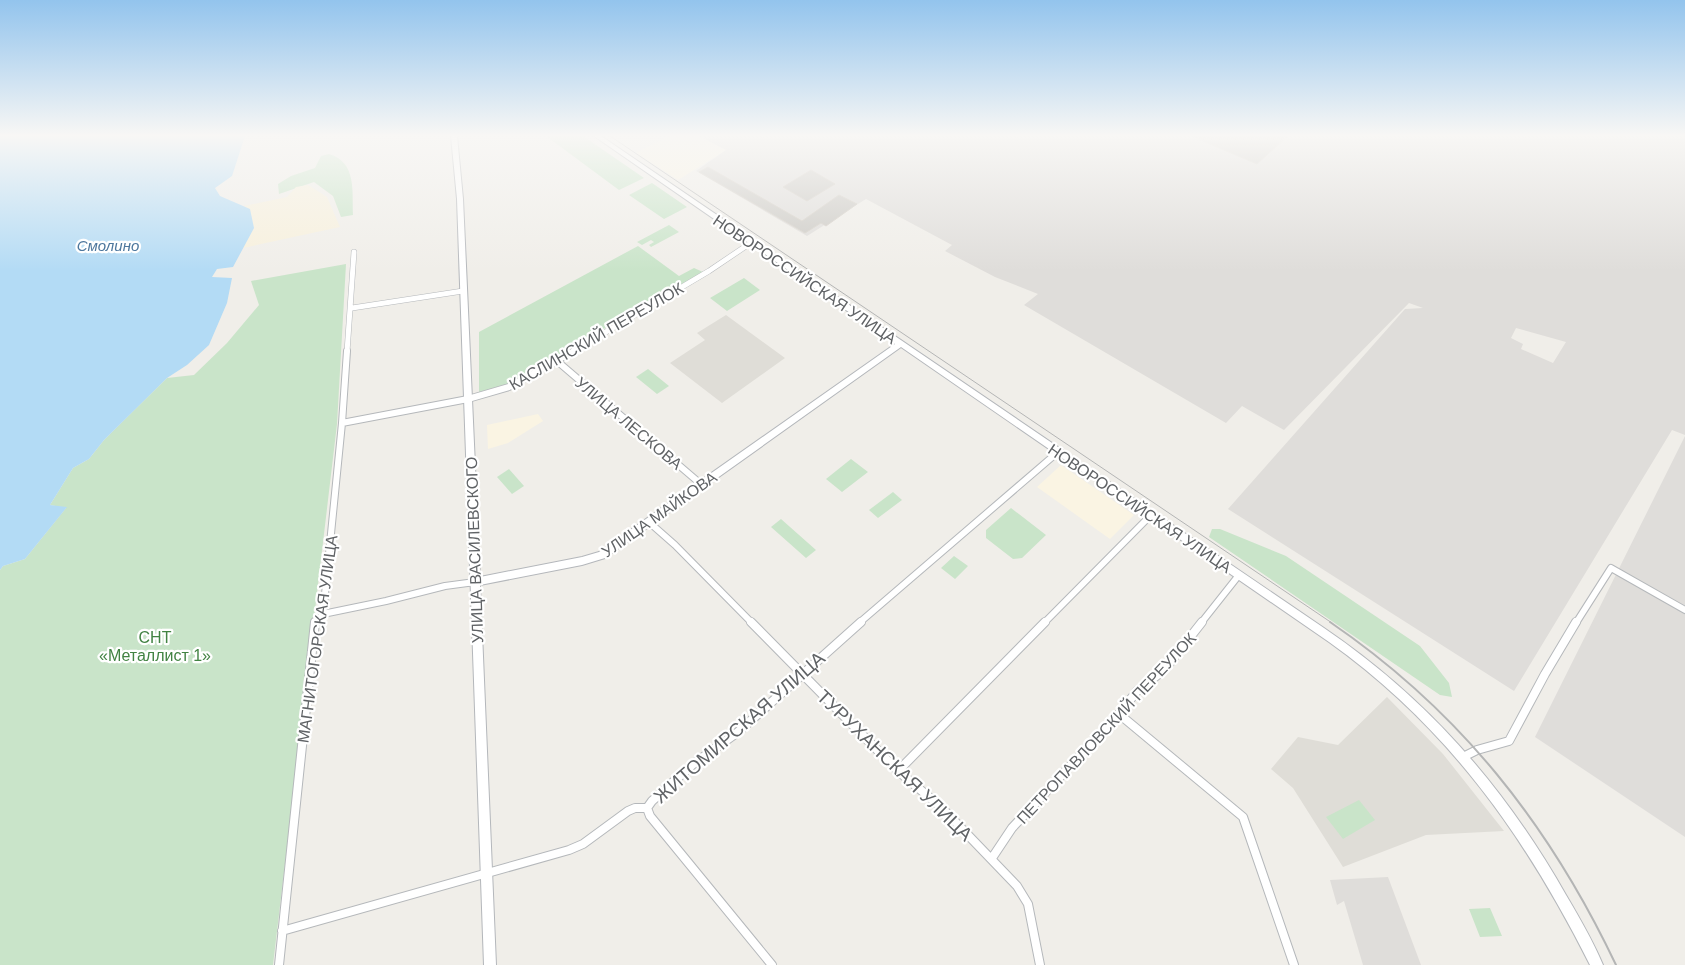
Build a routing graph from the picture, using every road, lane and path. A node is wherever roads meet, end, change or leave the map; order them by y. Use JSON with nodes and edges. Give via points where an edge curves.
{"nodes":[{"id":1,"x":459,"y":181,"type":"edge"},
{"id":2,"x":662,"y":181,"type":"edge"},
{"id":3,"x":752,"y":242,"type":"junction"},
{"id":4,"x":354,"y":252,"type":"dead end"},
{"id":5,"x":463,"y":291,"type":"junction"},
{"id":6,"x":352,"y":308,"type":"junction"},
{"id":7,"x":900,"y":344,"type":"junction"},
{"id":8,"x":557,"y":361,"type":"junction"},
{"id":9,"x":468,"y":399,"type":"junction"},
{"id":10,"x":342,"y":422,"type":"junction"},
{"id":11,"x":1058,"y":452,"type":"junction"},
{"id":12,"x":702,"y":485,"type":"junction"},
{"id":13,"x":1151,"y":515,"type":"junction"},
{"id":14,"x":650,"y":523,"type":"junction"},
{"id":15,"x":1239,"y":575,"type":"junction"},
{"id":16,"x":475,"y":582,"type":"junction"},
{"id":17,"x":1685,"y":610,"type":"edge"},
{"id":18,"x":323,"y":614,"type":"junction"},
{"id":19,"x":802,"y":674,"type":"junction"},
{"id":20,"x":1118,"y":714,"type":"junction"},
{"id":21,"x":1463,"y":757,"type":"junction"},
{"id":22,"x":898,"y":770,"type":"junction"},
{"id":23,"x":646,"y":808,"type":"junction"},
{"id":24,"x":992,"y":858,"type":"junction"},
{"id":25,"x":487,"y":874,"type":"junction"},
{"id":26,"x":282,"y":932,"type":"junction"},
{"id":27,"x":279,"y":965,"type":"edge"},
{"id":28,"x":490,"y":965,"type":"edge"},
{"id":29,"x":772,"y":965,"type":"edge"},
{"id":30,"x":1039,"y":965,"type":"edge"},
{"id":31,"x":1294,"y":965,"type":"edge"},
{"id":32,"x":1597,"y":965,"type":"edge"}],
"edges":[{"from":1,"to":5,"type":"street","name":"УЛИЦА ВАСИЛЕВСКОГО"},
{"from":2,"to":3,"type":"street","name":"НОВОРОССИЙСКАЯ УЛИЦА"},
{"from":3,"to":7,"type":"street","name":"НОВОРОССИЙСКАЯ УЛИЦА"},
{"from":3,"to":8,"type":"street","name":"КАСЛИНСКИЙ ПЕРЕУЛОК"},
{"from":4,"to":6,"type":"street","name":"МАГНИТОГОРСКАЯ УЛИЦА"},
{"from":5,"to":6,"type":"street"},
{"from":5,"to":9,"type":"street","name":"УЛИЦА ВАСИЛЕВСКОГО"},
{"from":6,"to":10,"type":"street","name":"МАГНИТОГОРСКАЯ УЛИЦА"},
{"from":7,"to":11,"type":"street","name":"НОВОРОССИЙСКАЯ УЛИЦА"},
{"from":7,"to":12,"type":"street","name":"УЛИЦА МАЙКОВА"},
{"from":8,"to":9,"type":"street","name":"КАСЛИНСКИЙ ПЕРЕУЛОК","via":[[509,386]]},
{"from":8,"to":12,"type":"street","name":"УЛИЦА ЛЕСКОВА"},
{"from":9,"to":10,"type":"street","name":"КАСЛИНСКИЙ ПЕРЕУЛОК"},
{"from":9,"to":16,"type":"street","name":"УЛИЦА ВАСИЛЕВСКОГО"},
{"from":10,"to":18,"type":"street","name":"МАГНИТОГОРСКАЯ УЛИЦА"},
{"from":11,"to":13,"type":"street","name":"НОВОРОССИЙСКАЯ УЛИЦА"},
{"from":11,"to":19,"type":"street","name":"ЖИТОМИРСКАЯ УЛИЦА"},
{"from":12,"to":14,"type":"street","name":"УЛИЦА МАЙКОВА"},
{"from":13,"to":15,"type":"street","name":"НОВОРОССИЙСКАЯ УЛИЦА"},
{"from":13,"to":22,"type":"street"},
{"from":14,"to":16,"type":"street","name":"УЛИЦА МАЙКОВА","via":[[612,550],[592,559]]},
{"from":14,"to":19,"type":"street","name":"ТУРУХАНСКАЯ УЛИЦА"},
{"from":15,"to":20,"type":"street","name":"ПЕТРОПАВЛОВСКИЙ ПЕРЕУЛОК","via":[[1186,645],[1165,669],[1137,691]]},
{"from":15,"to":21,"type":"street","name":"НОВОРОССИЙСКАЯ УЛИЦА","via":[[1367,664],[1428,719]]},
{"from":16,"to":18,"type":"street","name":"УЛИЦА МАЙКОВА","via":[[449,584]]},
{"from":16,"to":25,"type":"street","name":"УЛИЦА ВАСИЛЕВСКОГО"},
{"from":17,"to":21,"type":"street","via":[[1611,568],[1534,692],[1509,741]]},
{"from":18,"to":26,"type":"street","name":"МАГНИТОГОРСКАЯ УЛИЦА","via":[[315,622]]},
{"from":19,"to":22,"type":"street","name":"ТУРУХАНСКАЯ УЛИЦА"},
{"from":19,"to":23,"type":"street","name":"ЖИТОМИРСКАЯ УЛИЦА","via":[[738,732],[692,765]]},
{"from":20,"to":24,"type":"street","name":"ПЕТРОПАВЛОВСКИЙ ПЕРЕУЛОК","via":[[1012,828]]},
{"from":20,"to":31,"type":"street","via":[[1243,817]]},
{"from":21,"to":32,"type":"street","name":"НОВОРОССИЙСКАЯ УЛИЦА","via":[[1539,857]]},
{"from":22,"to":24,"type":"street","name":"ТУРУХАНСКАЯ УЛИЦА"},
{"from":23,"to":25,"type":"street","name":"ЖИТОМИРСКАЯ УЛИЦА","via":[[628,810],[584,844]]},
{"from":23,"to":29,"type":"street"},
{"from":24,"to":30,"type":"street","name":"ТУРУХАНСКАЯ УЛИЦА","via":[[1028,904]]},
{"from":25,"to":26,"type":"street","name":"ЖИТОМИРСКАЯ УЛИЦА"},
{"from":25,"to":28,"type":"street","name":"УЛИЦА ВАСИЛЕВСКОГО"},
{"from":26,"to":27,"type":"street","name":"МАГНИТОГОРСКАЯ УЛИЦА"}]}
